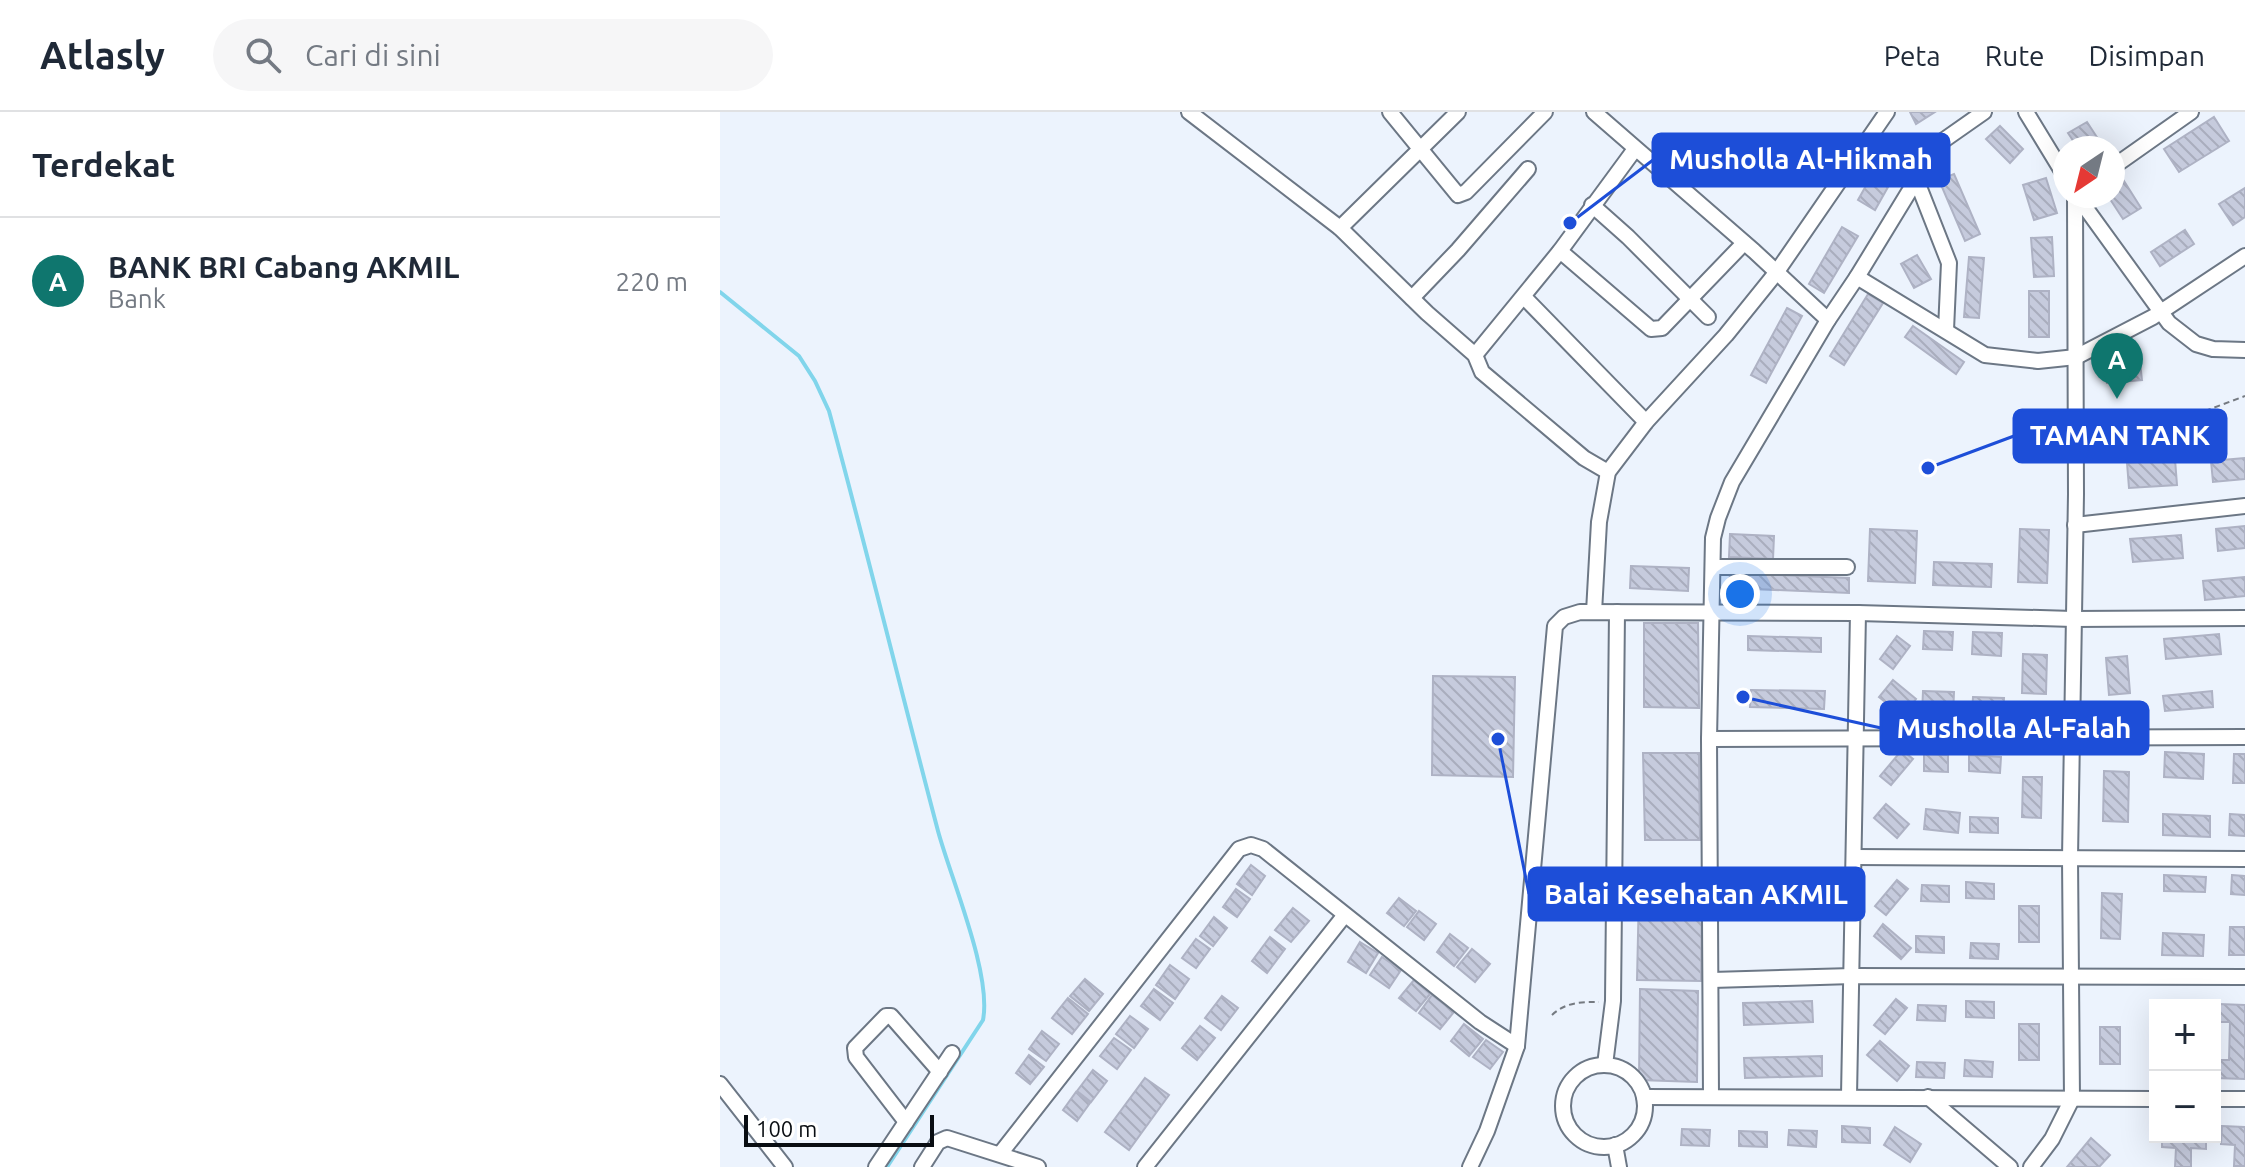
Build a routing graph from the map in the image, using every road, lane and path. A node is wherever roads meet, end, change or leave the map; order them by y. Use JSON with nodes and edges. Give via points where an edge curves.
{"nodes":[{"id":1,"x":1189,"y":112,"type":"edge"},
{"id":2,"x":1390,"y":112,"type":"edge"},
{"id":3,"x":1458,"y":112,"type":"edge"},
{"id":4,"x":1545,"y":112,"type":"edge"},
{"id":5,"x":1594,"y":112,"type":"edge"},
{"id":6,"x":1887,"y":112,"type":"edge"},
{"id":7,"x":1984,"y":112,"type":"edge"},
{"id":8,"x":2026,"y":112,"type":"edge"},
{"id":9,"x":2191,"y":112,"type":"edge"},
{"id":10,"x":1419,"y":149,"type":"junction"},
{"id":11,"x":1635,"y":149,"type":"junction"},
{"id":12,"x":2053,"y":156,"type":"edge"},
{"id":13,"x":2125,"y":159,"type":"edge"},
{"id":14,"x":1528,"y":169,"type":"dead end"},
{"id":15,"x":1916,"y":179,"type":"junction"},
{"id":16,"x":1592,"y":205,"type":"junction"},
{"id":17,"x":2076,"y":208,"type":"edge"},
{"id":18,"x":2085,"y":208,"type":"edge"},
{"id":19,"x":1340,"y":228,"type":"junction"},
{"id":20,"x":1749,"y":247,"type":"junction"},
{"id":21,"x":1560,"y":251,"type":"junction"},
{"id":22,"x":2245,"y":256,"type":"edge"},
{"id":23,"x":1773,"y":269,"type":"junction"},
{"id":24,"x":1857,"y":277,"type":"junction"},
{"id":25,"x":1524,"y":297,"type":"junction"},
{"id":26,"x":1412,"y":298,"type":"junction"},
{"id":27,"x":1690,"y":299,"type":"junction"},
{"id":28,"x":2161,"y":311,"type":"junction"},
{"id":29,"x":1708,"y":317,"type":"dead end"},
{"id":30,"x":1828,"y":320,"type":"junction"},
{"id":31,"x":1946,"y":330,"type":"junction"},
{"id":32,"x":2245,"y":350,"type":"edge"},
{"id":33,"x":1475,"y":355,"type":"junction"},
{"id":34,"x":2076,"y":357,"type":"junction"},
{"id":35,"x":2245,"y":396,"type":"edge"},
{"id":36,"x":2205,"y":411,"type":"dead end"},
{"id":37,"x":1646,"y":422,"type":"junction"},
{"id":38,"x":1604,"y":470,"type":"junction"},
{"id":39,"x":2245,"y":506,"type":"edge"},
{"id":40,"x":2075,"y":525,"type":"junction"},
{"id":41,"x":1713,"y":567,"type":"junction"},
{"id":42,"x":1847,"y":567,"type":"dead end"},
{"id":43,"x":1617,"y":612,"type":"junction"},
{"id":44,"x":1712,"y":612,"type":"junction"},
{"id":45,"x":1582,"y":613,"type":"junction"},
{"id":46,"x":1858,"y":613,"type":"junction"},
{"id":47,"x":2245,"y":618,"type":"edge"},
{"id":48,"x":2073,"y":619,"type":"junction"},
{"id":49,"x":2073,"y":736,"type":"junction"},
{"id":50,"x":1855,"y":737,"type":"junction"},
{"id":51,"x":2245,"y":737,"type":"edge"},
{"id":52,"x":1709,"y":739,"type":"junction"},
{"id":53,"x":1854,"y":857,"type":"junction"},
{"id":54,"x":2070,"y":858,"type":"junction"},
{"id":55,"x":2245,"y":859,"type":"edge"},
{"id":56,"x":1344,"y":916,"type":"junction"},
{"id":57,"x":1853,"y":976,"type":"junction"},
{"id":58,"x":2245,"y":977,"type":"edge"},
{"id":59,"x":2070,"y":978,"type":"junction"},
{"id":60,"x":1712,"y":980,"type":"junction"},
{"id":61,"x":1613,"y":1001,"type":"junction"},
{"id":62,"x":1552,"y":1015,"type":"dead end"},
{"id":63,"x":1517,"y":1046,"type":"junction"},
{"id":64,"x":952,"y":1053,"type":"dead end"},
{"id":65,"x":1605,"y":1065,"type":"junction"},
{"id":66,"x":940,"y":1072,"type":"junction"},
{"id":67,"x":720,"y":1084,"type":"edge"},
{"id":68,"x":1711,"y":1096,"type":"junction"},
{"id":69,"x":1849,"y":1096,"type":"junction"},
{"id":70,"x":1644,"y":1097,"type":"junction"},
{"id":71,"x":1928,"y":1097,"type":"junction"},
{"id":72,"x":2072,"y":1099,"type":"junction"},
{"id":73,"x":2149,"y":1099,"type":"edge"},
{"id":74,"x":2221,"y":1099,"type":"edge"},
{"id":75,"x":2245,"y":1099,"type":"edge"},
{"id":76,"x":906,"y":1122,"type":"junction"},
{"id":77,"x":1615,"y":1145,"type":"junction"},
{"id":78,"x":1000,"y":1154,"type":"junction"},
{"id":79,"x":785,"y":1167,"type":"edge"},
{"id":80,"x":876,"y":1167,"type":"edge"},
{"id":81,"x":922,"y":1167,"type":"edge"},
{"id":82,"x":1038,"y":1167,"type":"edge"},
{"id":83,"x":1145,"y":1167,"type":"edge"},
{"id":84,"x":1470,"y":1167,"type":"edge"},
{"id":85,"x":1619,"y":1167,"type":"edge"},
{"id":86,"x":2010,"y":1167,"type":"edge"},
{"id":87,"x":2031,"y":1167,"type":"edge"}],
"edges":[{"from":1,"to":19,"type":"street"},
{"from":2,"to":10,"type":"street"},
{"from":3,"to":10,"type":"street"},
{"from":4,"to":10,"type":"street","via":[[1458,195]]},
{"from":5,"to":11,"type":"street"},
{"from":6,"to":23,"type":"street"},
{"from":7,"to":15,"type":"street","via":[[1944,140]]},
{"from":8,"to":12,"type":"street"},
{"from":9,"to":13,"type":"street"},
{"from":10,"to":19,"type":"street"},
{"from":11,"to":16,"type":"street"},
{"from":11,"to":20,"type":"street"},
{"from":14,"to":26,"type":"street"},
{"from":15,"to":24,"type":"street"},
{"from":15,"to":31,"type":"street","via":[[1949,263]]},
{"from":16,"to":21,"type":"street"},
{"from":16,"to":27,"type":"street"},
{"from":17,"to":34,"type":"street"},
{"from":18,"to":28,"type":"street"},
{"from":19,"to":26,"type":"street"},
{"from":20,"to":23,"type":"street"},
{"from":20,"to":27,"type":"street"},
{"from":21,"to":25,"type":"street"},
{"from":21,"to":27,"type":"street","via":[[1654,330]]},
{"from":22,"to":28,"type":"street"},
{"from":23,"to":30,"type":"street"},
{"from":23,"to":37,"type":"street","via":[[1726,335]]},
{"from":24,"to":30,"type":"street"},
{"from":24,"to":31,"type":"street"},
{"from":25,"to":33,"type":"street"},
{"from":25,"to":37,"type":"street"},
{"from":26,"to":33,"type":"street"},
{"from":27,"to":29,"type":"street"},
{"from":28,"to":32,"type":"street","via":[[2196,344]]},
{"from":28,"to":34,"type":"street"},
{"from":30,"to":41,"type":"street","via":[[1732,482],[1713,538]]},
{"from":31,"to":34,"type":"street","via":[[1985,355],[2038,361]]},
{"from":33,"to":38,"type":"street","via":[[1482,372]]},
{"from":34,"to":40,"type":"street"},
{"from":35,"to":36,"type":"path"},
{"from":37,"to":38,"type":"street"},
{"from":38,"to":45,"type":"street","via":[[1598,546]]},
{"from":39,"to":40,"type":"street"},
{"from":40,"to":48,"type":"street"},
{"from":41,"to":42,"type":"street"},
{"from":41,"to":44,"type":"street"},
{"from":43,"to":44,"type":"street"},
{"from":43,"to":45,"type":"street"},
{"from":43,"to":61,"type":"street"},
{"from":44,"to":46,"type":"street"},
{"from":44,"to":52,"type":"street"},
{"from":45,"to":63,"type":"street","via":[[1555,626]]},
{"from":46,"to":48,"type":"street"},
{"from":46,"to":50,"type":"street"},
{"from":47,"to":48,"type":"street"},
{"from":48,"to":49,"type":"street"},
{"from":49,"to":50,"type":"street"},
{"from":49,"to":51,"type":"street"},
{"from":49,"to":54,"type":"street"},
{"from":50,"to":52,"type":"street"},
{"from":50,"to":53,"type":"street"},
{"from":52,"to":60,"type":"street"},
{"from":53,"to":54,"type":"street"},
{"from":53,"to":57,"type":"street"},
{"from":54,"to":55,"type":"street"},
{"from":54,"to":59,"type":"street"},
{"from":56,"to":63,"type":"street"},
{"from":56,"to":78,"type":"street","via":[[1263,849],[1239,849]]},
{"from":56,"to":83,"type":"street"},
{"from":57,"to":59,"type":"street"},
{"from":57,"to":60,"type":"street"},
{"from":57,"to":69,"type":"street"},
{"from":58,"to":59,"type":"street"},
{"from":59,"to":72,"type":"street"},
{"from":60,"to":68,"type":"street"},
{"from":61,"to":62,"type":"path","via":[[1573,1003]]},
{"from":61,"to":65,"type":"street"},
{"from":63,"to":84,"type":"street"},
{"from":64,"to":66,"type":"street"},
{"from":65,"to":70,"type":"street","via":[[1632,1075]]},
{"from":65,"to":77,"type":"street","via":[[1582,1071],[1572,1081],[1564,1114],[1578,1137]]},
{"from":66,"to":76,"type":"street"},
{"from":66,"to":76,"type":"street","via":[[891,1016],[855,1048],[856,1057]]},
{"from":67,"to":79,"type":"street"},
{"from":68,"to":69,"type":"street"},
{"from":68,"to":70,"type":"street"},
{"from":69,"to":71,"type":"street"},
{"from":70,"to":77,"type":"street","via":[[1638,1129]]},
{"from":71,"to":72,"type":"street"},
{"from":71,"to":86,"type":"street"},
{"from":72,"to":73,"type":"street"},
{"from":72,"to":87,"type":"street"},
{"from":74,"to":75,"type":"street"},
{"from":76,"to":80,"type":"street"},
{"from":77,"to":85,"type":"street"},
{"from":78,"to":81,"type":"street","via":[[947,1138],[938,1142]]},
{"from":78,"to":82,"type":"street"}]}
